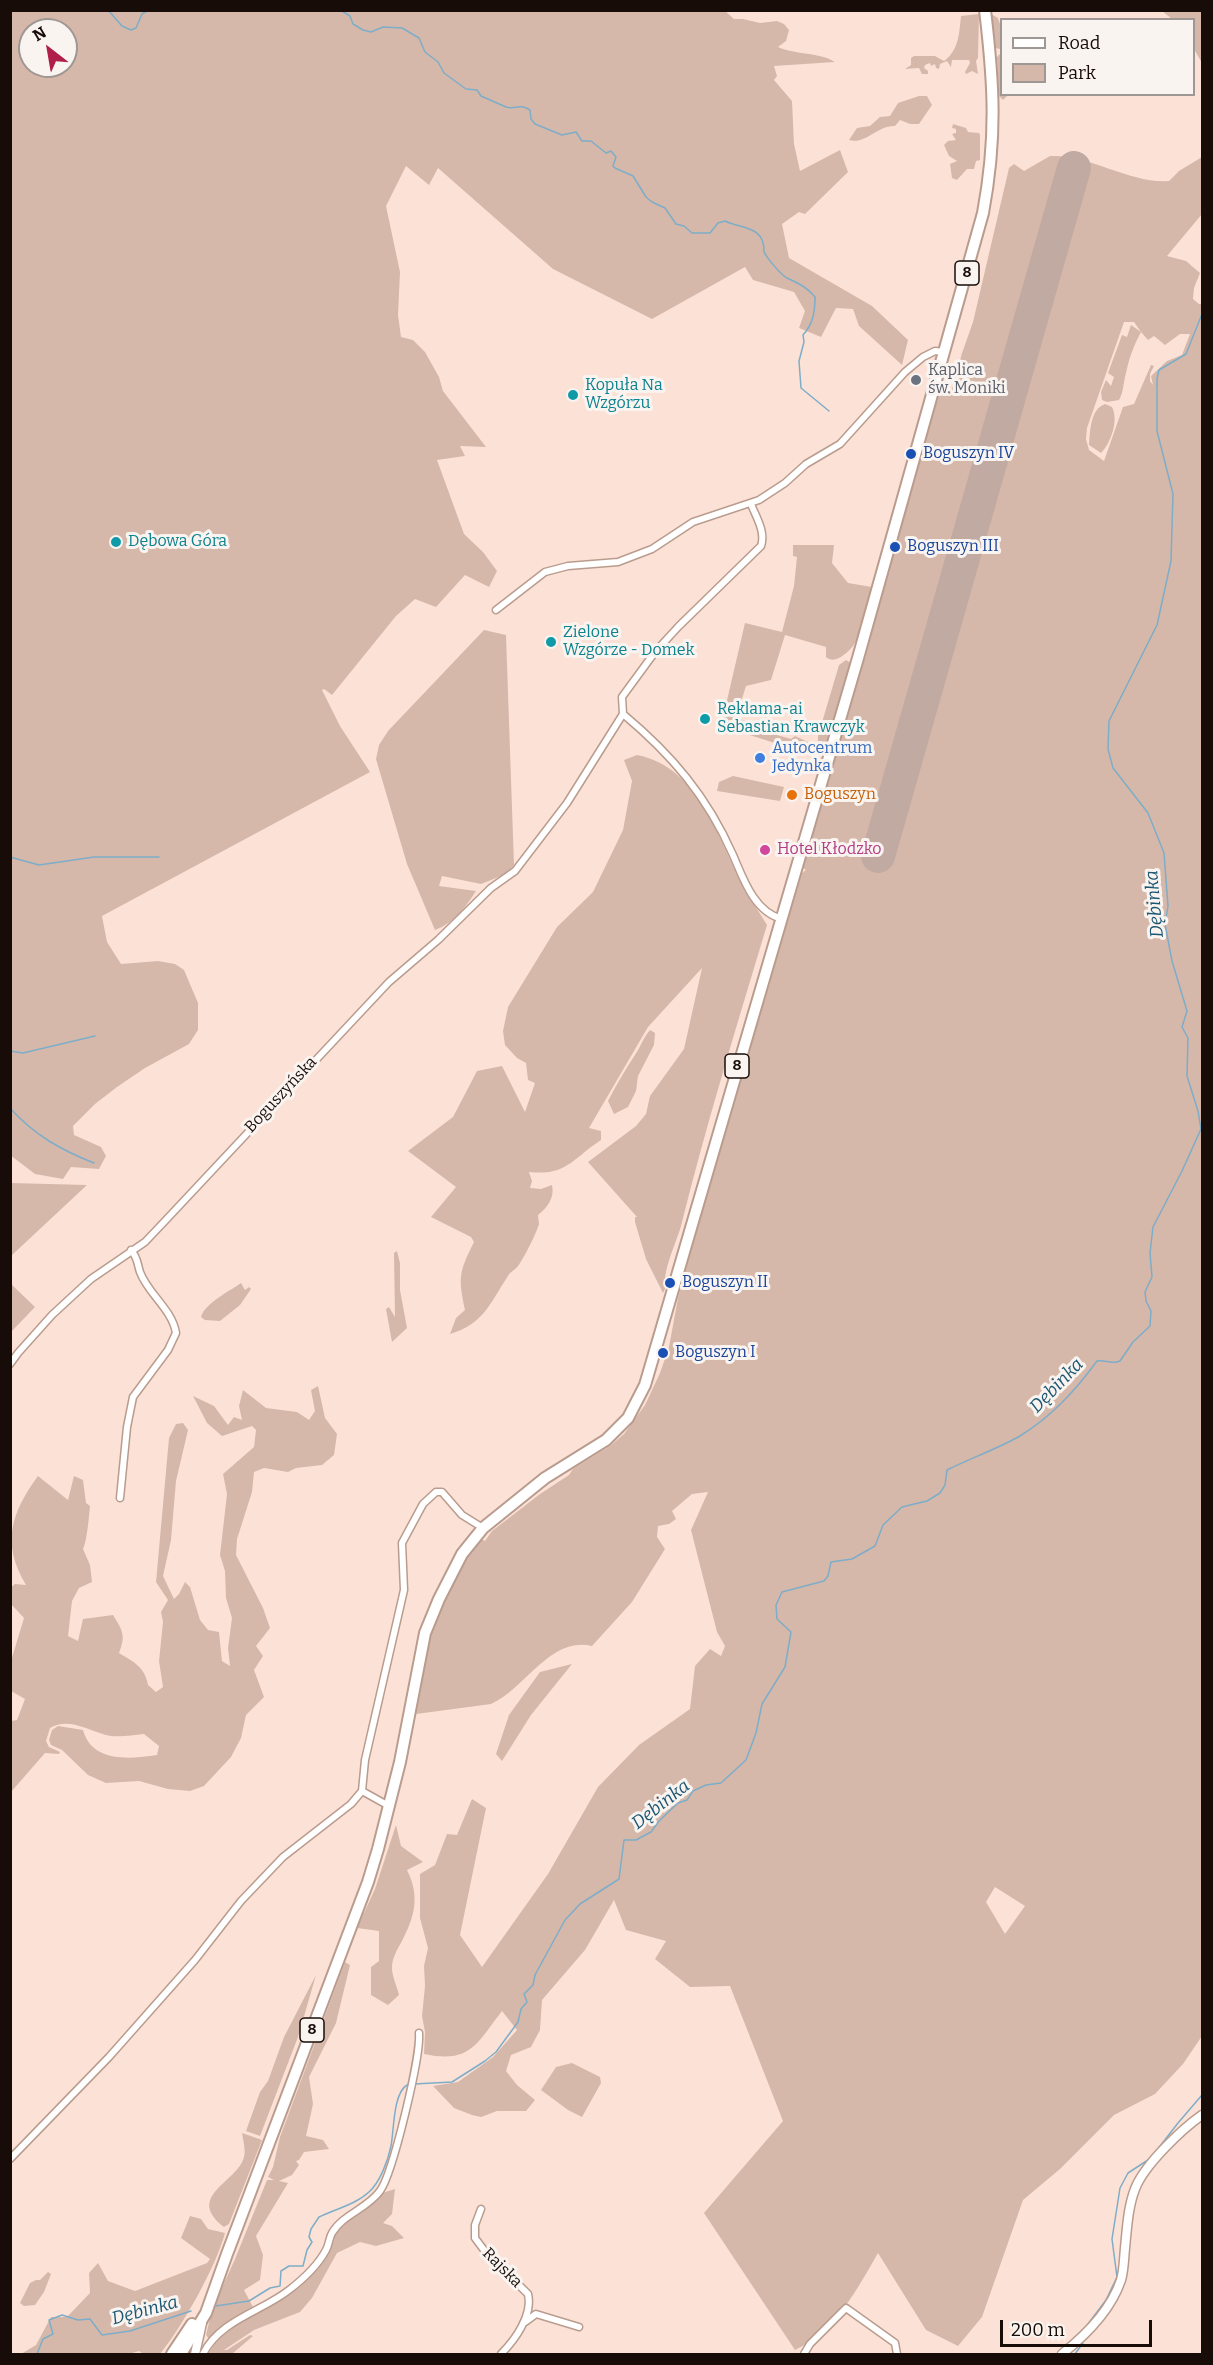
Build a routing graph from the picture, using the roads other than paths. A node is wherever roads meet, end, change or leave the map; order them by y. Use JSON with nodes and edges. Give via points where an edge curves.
{"nodes":[{"id":1,"x":985,"y":10,"type":"edge"},
{"id":2,"x":945,"y":352,"type":"junction"},
{"id":3,"x":751,"y":504,"type":"junction"},
{"id":4,"x":496,"y":610,"type":"dead end"},
{"id":5,"x":623,"y":714,"type":"junction"},
{"id":6,"x":782,"y":919,"type":"junction"},
{"id":7,"x":131,"y":1250,"type":"junction"},
{"id":8,"x":10,"y":1364,"type":"edge"},
{"id":9,"x":120,"y":1498,"type":"dead end"},
{"id":10,"x":483,"y":1528,"type":"junction"},
{"id":11,"x":362,"y":1791,"type":"junction"},
{"id":12,"x":389,"y":1806,"type":"junction"},
{"id":13,"x":419,"y":2033,"type":"dead end"},
{"id":14,"x":1203,"y":2115,"type":"edge"},
{"id":15,"x":10,"y":2159,"type":"edge"},
{"id":16,"x":482,"y":2209,"type":"dead end"},
{"id":17,"x":207,"y":2302,"type":"junction"},
{"id":18,"x":202,"y":2320,"type":"junction"},
{"id":19,"x":522,"y":2325,"type":"junction"},
{"id":20,"x":579,"y":2327,"type":"dead end"},
{"id":21,"x":172,"y":2355,"type":"edge"},
{"id":22,"x":181,"y":2355,"type":"edge"},
{"id":23,"x":195,"y":2355,"type":"edge"},
{"id":24,"x":203,"y":2355,"type":"edge"},
{"id":25,"x":501,"y":2355,"type":"edge"},
{"id":26,"x":804,"y":2355,"type":"edge"},
{"id":27,"x":897,"y":2355,"type":"edge"},
{"id":28,"x":1062,"y":2355,"type":"edge"}],
"edges":[{"from":1,"to":2,"type":"highway","number":"8","via":[[994,91],[992,153],[983,213]]},
{"from":2,"to":3,"type":"street","via":[[934,351],[923,357],[840,444]]},
{"from":2,"to":6,"type":"highway","number":"8"},
{"from":3,"to":4,"type":"street","via":[[693,522],[652,549],[618,562],[545,572]]},
{"from":3,"to":5,"type":"street","name":"Boguszyńska","via":[[761,530],[761,546],[661,646],[622,697]]},
{"from":5,"to":6,"type":"street","via":[[668,756],[706,801],[753,897],[768,913]]},
{"from":5,"to":7,"type":"street","name":"Boguszyńska","via":[[567,803],[519,865],[388,982],[164,1222]]},
{"from":6,"to":10,"type":"highway","number":"8","via":[[642,1395],[628,1418],[606,1440],[538,1483]]},
{"from":7,"to":8,"type":"street","name":"Boguszyńska","via":[[67,1301]]},
{"from":7,"to":9,"type":"street","via":[[144,1281],[176,1333],[133,1397]]},
{"from":10,"to":11,"type":"street","via":[[462,1515],[439,1491],[429,1497],[407,1531],[401,1551],[404,1590],[364,1760]]},
{"from":10,"to":12,"type":"highway","number":"8","via":[[462,1554],[425,1633]]},
{"from":11,"to":12,"type":"street"},
{"from":11,"to":15,"type":"street","via":[[283,1857],[109,2057]]},
{"from":12,"to":17,"type":"highway","number":"8","via":[[368,1882]]},
{"from":13,"to":24,"type":"street","via":[[417,2061],[399,2136],[380,2192],[342,2221],[326,2250],[304,2277],[279,2297],[232,2323],[208,2345]]},
{"from":14,"to":28,"type":"street","via":[[1181,2132],[1137,2183],[1118,2288],[1095,2325]]},
{"from":16,"to":19,"type":"street","name":"Rajska","via":[[474,2238],[528,2294],[530,2301]]},
{"from":17,"to":18,"type":"highway","number":"8"},
{"from":17,"to":21,"type":"highway","number":"8"},
{"from":18,"to":22,"type":"highway","number":"8"},
{"from":18,"to":23,"type":"street"},
{"from":19,"to":20,"type":"street","via":[[536,2314]]},
{"from":19,"to":25,"type":"street","name":"Rajska"},
{"from":26,"to":27,"type":"street","via":[[846,2308],[895,2343]]}]}
